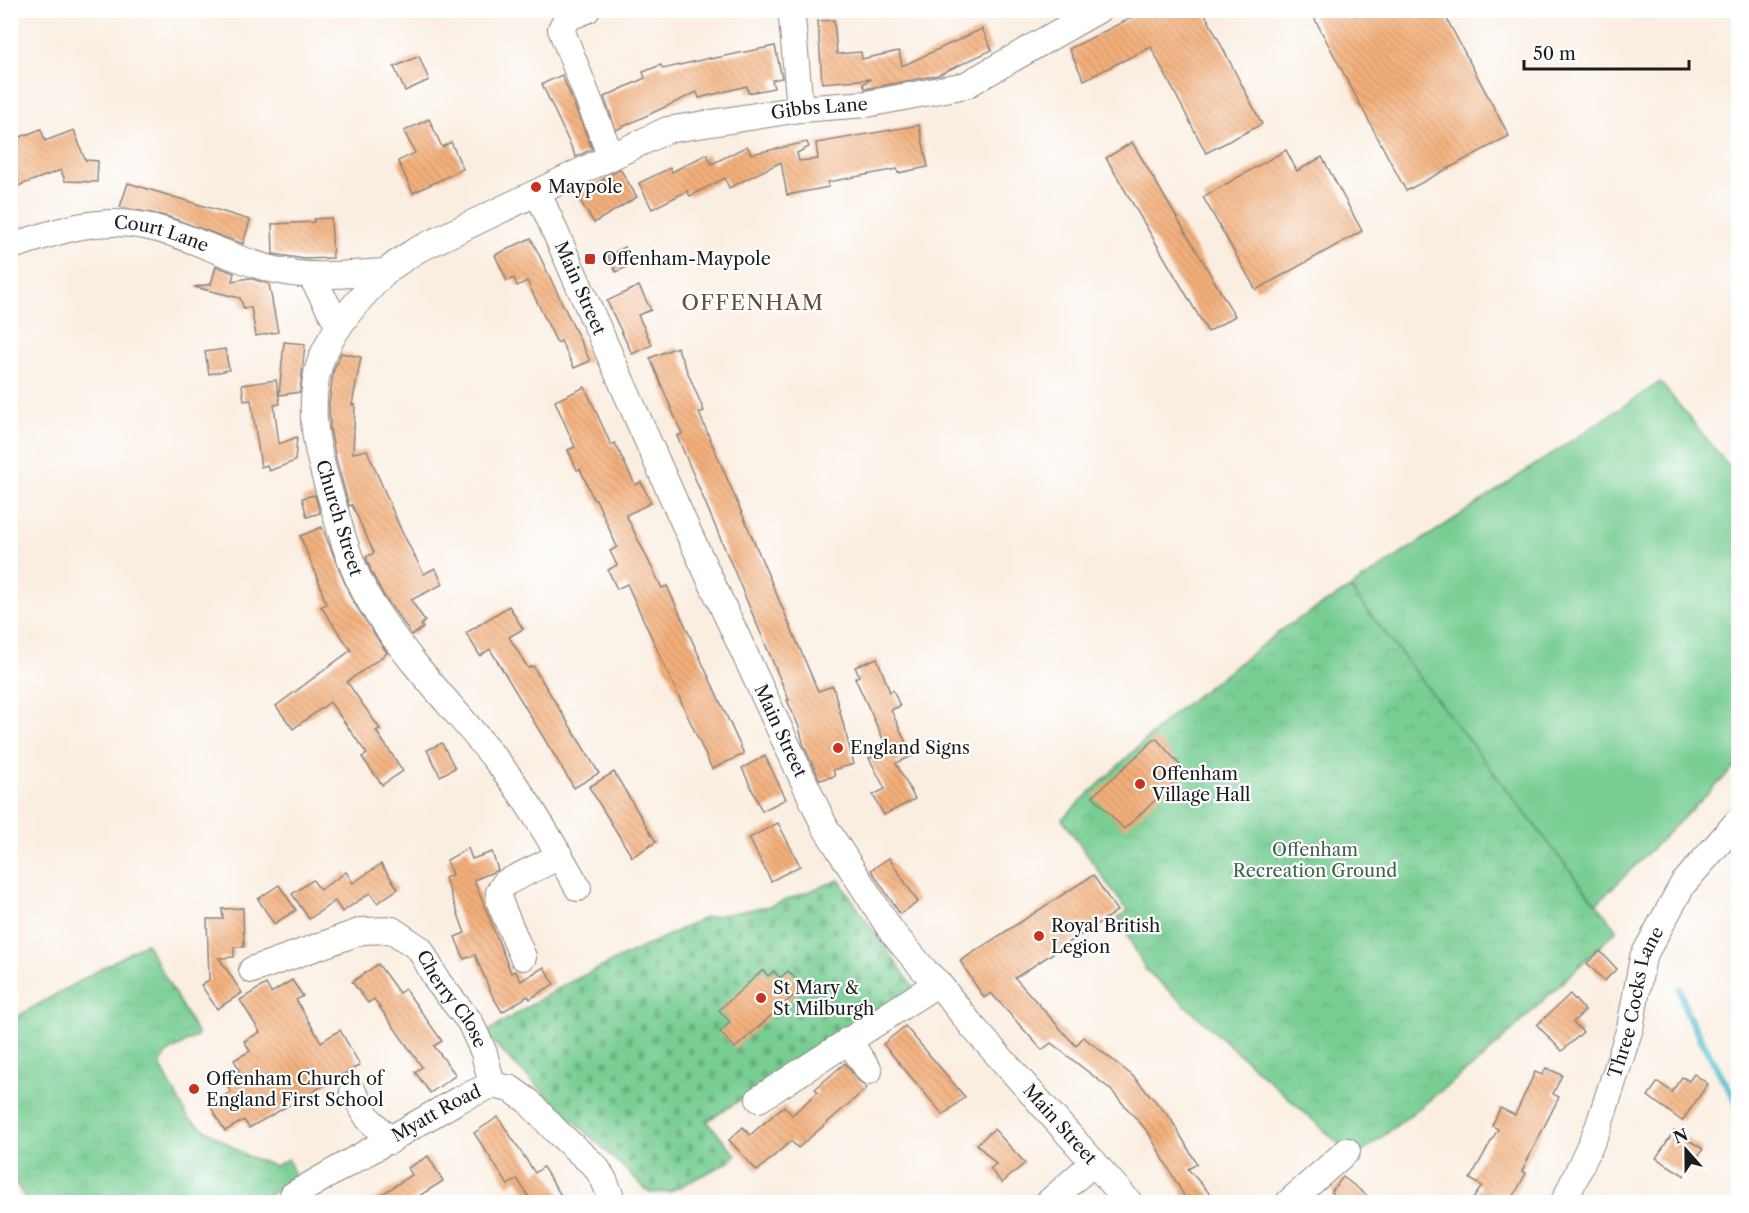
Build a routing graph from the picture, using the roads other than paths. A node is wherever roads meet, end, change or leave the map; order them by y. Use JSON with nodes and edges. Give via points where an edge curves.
{"nodes":[{"id":1,"x":587,"y":10,"type":"edge"},
{"id":2,"x":1098,"y":10,"type":"edge"},
{"id":3,"x":792,"y":18,"type":"dead end"},
{"id":4,"x":800,"y":109,"type":"junction"},
{"id":5,"x":611,"y":158,"type":"junction"},
{"id":6,"x":538,"y":193,"type":"junction"},
{"id":7,"x":10,"y":247,"type":"edge"},
{"id":8,"x":385,"y":272,"type":"junction"},
{"id":9,"x":311,"y":276,"type":"junction"},
{"id":10,"x":339,"y":326,"type":"junction"},
{"id":11,"x":1738,"y":820,"type":"edge"},
{"id":12,"x":560,"y":856,"type":"junction"},
{"id":13,"x":578,"y":888,"type":"dead end"},
{"id":14,"x":523,"y":957,"type":"dead end"},
{"id":15,"x":252,"y":970,"type":"dead end"},
{"id":16,"x":938,"y":982,"type":"junction"},
{"id":17,"x":848,"y":1040,"type":"junction"},
{"id":18,"x":869,"y":1071,"type":"dead end"},
{"id":19,"x":492,"y":1085,"type":"junction"},
{"id":20,"x":353,"y":1092,"type":"dead end"},
{"id":21,"x":759,"y":1099,"type":"dead end"},
{"id":22,"x":390,"y":1141,"type":"junction"},
{"id":23,"x":1347,"y":1151,"type":"dead end"},
{"id":24,"x":1094,"y":1162,"type":"junction"},
{"id":25,"x":293,"y":1195,"type":"dead end"},
{"id":26,"x":613,"y":1203,"type":"edge"},
{"id":27,"x":1048,"y":1203,"type":"edge"},
{"id":28,"x":1129,"y":1203,"type":"edge"},
{"id":29,"x":1289,"y":1203,"type":"edge"},
{"id":30,"x":1564,"y":1203,"type":"edge"}],
"edges":[{"from":1,"to":5,"type":"street","via":[[567,18],[561,29]]},
{"from":2,"to":4,"type":"street","name":"Gibbs Lane","via":[[966,85],[867,104]]},
{"from":3,"to":4,"type":"street"},
{"from":4,"to":5,"type":"street","name":"Gibbs Lane","via":[[667,130]]},
{"from":5,"to":6,"type":"street","name":"Gibbs Lane"},
{"from":6,"to":8,"type":"street","name":"Church Street","via":[[417,250]]},
{"from":6,"to":16,"type":"street","name":"Main Street","via":[[684,523],[820,816],[892,932]]},
{"from":7,"to":9,"type":"street","name":"Court Lane","via":[[68,228],[115,223],[145,226],[275,270]]},
{"from":8,"to":9,"type":"street","name":"Court Lane"},
{"from":8,"to":10,"type":"street","name":"Church Street"},
{"from":9,"to":10,"type":"street"},
{"from":10,"to":12,"type":"street","name":"Church Street","via":[[323,354],[314,420],[319,453],[359,583],[398,642],[501,766]]},
{"from":11,"to":30,"type":"street","name":"Three Cocks Lane","via":[[1683,884],[1643,957],[1630,1028],[1602,1117]]},
{"from":12,"to":13,"type":"street","name":"Church Street"},
{"from":12,"to":14,"type":"street","via":[[504,883],[499,892]]},
{"from":15,"to":19,"type":"street","name":"Cherry Close","via":[[362,931],[392,930],[420,949],[438,982],[470,1022]]},
{"from":16,"to":17,"type":"street"},
{"from":16,"to":24,"type":"street","name":"Main Street","via":[[972,1026]]},
{"from":17,"to":18,"type":"street"},
{"from":17,"to":21,"type":"street"},
{"from":19,"to":22,"type":"street","name":"Myatt Road","via":[[460,1099]]},
{"from":19,"to":26,"type":"street","name":"Myatt Road","via":[[511,1089],[528,1101],[596,1167]]},
{"from":20,"to":22,"type":"street","via":[[368,1118]]},
{"from":22,"to":25,"type":"street","name":"Myatt Road"},
{"from":23,"to":29,"type":"street"},
{"from":24,"to":27,"type":"street"},
{"from":24,"to":28,"type":"street","name":"Main Street"}]}
